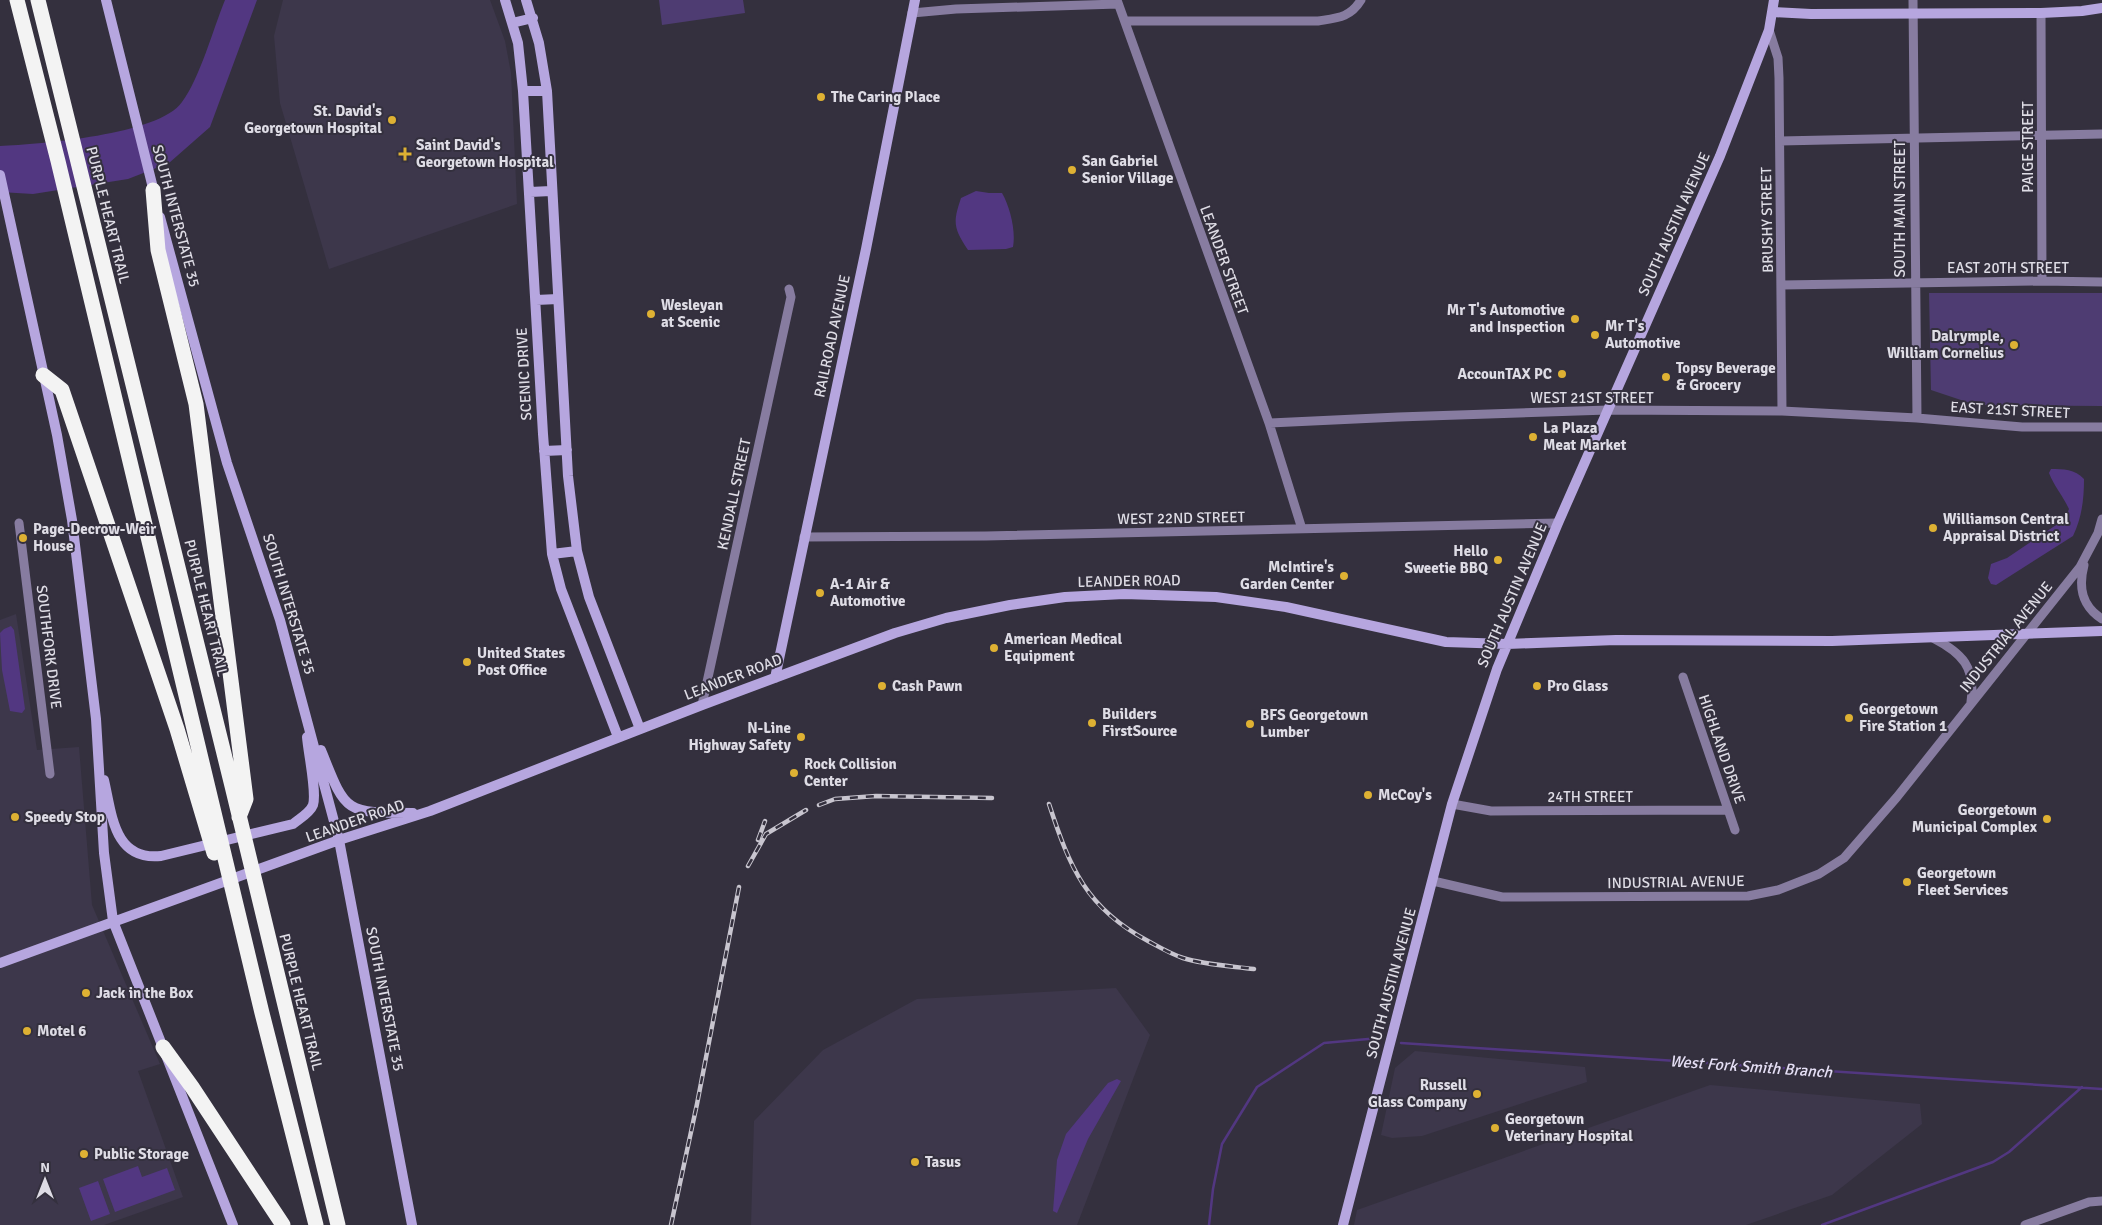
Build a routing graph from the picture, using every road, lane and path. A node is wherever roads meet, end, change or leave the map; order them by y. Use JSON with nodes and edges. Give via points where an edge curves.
{"nodes":[{"id":1,"x":16,"y":0,"type":"edge"},
{"id":2,"x":38,"y":0,"type":"edge"},
{"id":3,"x":106,"y":0,"type":"edge"},
{"id":4,"x":505,"y":0,"type":"edge"},
{"id":5,"x":526,"y":0,"type":"edge"},
{"id":6,"x":915,"y":0,"type":"edge"},
{"id":7,"x":1361,"y":0,"type":"edge"},
{"id":8,"x":1774,"y":0,"type":"edge"},
{"id":9,"x":1913,"y":0,"type":"edge"},
{"id":10,"x":1117,"y":2,"type":"edge"},
{"id":11,"x":2102,"y":8,"type":"edge"},
{"id":12,"x":912,"y":12,"type":"junction"},
{"id":13,"x":1773,"y":12,"type":"junction"},
{"id":14,"x":2041,"y":12,"type":"junction"},
{"id":15,"x":1913,"y":14,"type":"junction"},
{"id":16,"x":533,"y":18,"type":"junction"},
{"id":17,"x":1125,"y":21,"type":"junction"},
{"id":18,"x":512,"y":23,"type":"junction"},
{"id":19,"x":1769,"y":30,"type":"junction"},
{"id":20,"x":524,"y":91,"type":"junction"},
{"id":21,"x":547,"y":91,"type":"junction"},
{"id":22,"x":2102,"y":134,"type":"edge"},
{"id":23,"x":2041,"y":136,"type":"junction"},
{"id":24,"x":1914,"y":138,"type":"junction"},
{"id":25,"x":1780,"y":141,"type":"junction"},
{"id":26,"x":0,"y":175,"type":"edge"},
{"id":27,"x":153,"y":190,"type":"junction"},
{"id":28,"x":551,"y":191,"type":"junction"},
{"id":29,"x":530,"y":192,"type":"junction"},
{"id":30,"x":2042,"y":281,"type":"junction"},
{"id":31,"x":2102,"y":282,"type":"edge"},
{"id":32,"x":1914,"y":283,"type":"junction"},
{"id":33,"x":1782,"y":285,"type":"junction"},
{"id":34,"x":790,"y":289,"type":"dead end"},
{"id":35,"x":558,"y":299,"type":"junction"},
{"id":36,"x":536,"y":300,"type":"junction"},
{"id":37,"x":43,"y":375,"type":"junction"},
{"id":38,"x":1608,"y":410,"type":"junction"},
{"id":39,"x":1782,"y":411,"type":"junction"},
{"id":40,"x":1917,"y":418,"type":"junction"},
{"id":41,"x":1268,"y":423,"type":"junction"},
{"id":42,"x":2102,"y":428,"type":"edge"},
{"id":43,"x":567,"y":450,"type":"junction"},
{"id":44,"x":544,"y":451,"type":"junction"},
{"id":45,"x":2102,"y":519,"type":"edge"},
{"id":46,"x":19,"y":523,"type":"dead end"},
{"id":47,"x":1558,"y":523,"type":"junction"},
{"id":48,"x":1302,"y":529,"type":"junction"},
{"id":49,"x":804,"y":537,"type":"junction"},
{"id":50,"x":577,"y":551,"type":"junction"},
{"id":51,"x":552,"y":554,"type":"junction"},
{"id":52,"x":2085,"y":559,"type":"junction"},
{"id":53,"x":2102,"y":619,"type":"edge"},
{"id":54,"x":2102,"y":632,"type":"edge"},
{"id":55,"x":2025,"y":634,"type":"junction"},
{"id":56,"x":1933,"y":638,"type":"junction"},
{"id":57,"x":1507,"y":644,"type":"junction"},
{"id":58,"x":1683,"y":677,"type":"dead end"},
{"id":59,"x":775,"y":678,"type":"junction"},
{"id":60,"x":303,"y":702,"type":"junction"},
{"id":61,"x":1971,"y":702,"type":"junction"},
{"id":62,"x":702,"y":705,"type":"junction"},
{"id":63,"x":640,"y":729,"type":"junction"},
{"id":64,"x":618,"y":737,"type":"junction"},
{"id":65,"x":97,"y":750,"type":"junction"},
{"id":66,"x":50,"y":774,"type":"dead end"},
{"id":67,"x":1452,"y":804,"type":"junction"},
{"id":68,"x":1728,"y":810,"type":"junction"},
{"id":69,"x":423,"y":813,"type":"junction"},
{"id":70,"x":238,"y":818,"type":"junction"},
{"id":71,"x":1735,"y":830,"type":"dead end"},
{"id":72,"x":339,"y":840,"type":"junction"},
{"id":73,"x":1433,"y":881,"type":"junction"},
{"id":74,"x":113,"y":921,"type":"junction"},
{"id":75,"x":0,"y":963,"type":"edge"},
{"id":76,"x":262,"y":1013,"type":"junction"},
{"id":77,"x":163,"y":1047,"type":"junction"},
{"id":78,"x":301,"y":1075,"type":"junction"},
{"id":79,"x":2102,"y":1201,"type":"edge"},
{"id":80,"x":233,"y":1225,"type":"edge"},
{"id":81,"x":283,"y":1225,"type":"edge"},
{"id":82,"x":316,"y":1225,"type":"edge"},
{"id":83,"x":338,"y":1225,"type":"edge"},
{"id":84,"x":348,"y":1225,"type":"edge"},
{"id":85,"x":412,"y":1225,"type":"edge"},
{"id":86,"x":1343,"y":1225,"type":"edge"},
{"id":87,"x":2025,"y":1225,"type":"edge"}],
"edges":[{"from":1,"to":76,"type":"highway"},
{"from":2,"to":70,"type":"highway","name":"PURPLE HEART TRAIL"},
{"from":3,"to":27,"type":"main road","name":"SOUTH INTERSTATE 35"},
{"from":4,"to":18,"type":"main road","name":"SCENIC DRIVE"},
{"from":5,"to":16,"type":"main road"},
{"from":6,"to":12,"type":"main road","name":"RAILROAD AVENUE"},
{"from":7,"to":17,"type":"street","via":[[1343,18]]},
{"from":8,"to":13,"type":"main road","name":"SOUTH AUSTIN AVENUE"},
{"from":9,"to":15,"type":"street","name":"SOUTH MAIN STREET"},
{"from":10,"to":12,"type":"street"},
{"from":10,"to":17,"type":"street","name":"LEANDER STREET"},
{"from":11,"to":14,"type":"main road"},
{"from":12,"to":49,"type":"main road","name":"RAILROAD AVENUE","via":[[862,268]]},
{"from":13,"to":15,"type":"main road"},
{"from":13,"to":19,"type":"main road","name":"SOUTH AUSTIN AVENUE"},
{"from":14,"to":15,"type":"main road"},
{"from":14,"to":23,"type":"street","name":"PAIGE STREET"},
{"from":15,"to":24,"type":"street","name":"SOUTH MAIN STREET"},
{"from":16,"to":18,"type":"main road"},
{"from":16,"to":21,"type":"main road"},
{"from":17,"to":41,"type":"street","name":"LEANDER STREET"},
{"from":18,"to":20,"type":"main road","name":"SCENIC DRIVE"},
{"from":19,"to":25,"type":"street","name":"BRUSHY STREET","via":[[1778,58]]},
{"from":19,"to":38,"type":"main road","name":"SOUTH AUSTIN AVENUE","via":[[1720,156]]},
{"from":20,"to":21,"type":"main road"},
{"from":20,"to":29,"type":"main road","name":"SCENIC DRIVE"},
{"from":21,"to":28,"type":"main road"},
{"from":22,"to":23,"type":"street"},
{"from":23,"to":24,"type":"street"},
{"from":23,"to":30,"type":"street","name":"PAIGE STREET"},
{"from":24,"to":25,"type":"street"},
{"from":24,"to":32,"type":"street","name":"SOUTH MAIN STREET"},
{"from":25,"to":33,"type":"street","name":"BRUSHY STREET"},
{"from":26,"to":37,"type":"main road"},
{"from":27,"to":60,"type":"main road","name":"SOUTH INTERSTATE 35","via":[[227,463],[280,620]]},
{"from":27,"to":70,"type":"highway","via":[[158,250],[189,370],[202,446],[246,799]]},
{"from":28,"to":29,"type":"main road"},
{"from":28,"to":35,"type":"main road"},
{"from":29,"to":36,"type":"main road","name":"SCENIC DRIVE"},
{"from":30,"to":31,"type":"street","name":"EAST 20TH STREET"},
{"from":30,"to":32,"type":"street","name":"EAST 20TH STREET"},
{"from":32,"to":33,"type":"street","name":"EAST 20TH STREET"},
{"from":32,"to":40,"type":"street","name":"SOUTH MAIN STREET"},
{"from":33,"to":39,"type":"street","name":"BRUSHY STREET"},
{"from":34,"to":62,"type":"street","name":"KENDALL STREET","via":[[792,297]]},
{"from":35,"to":36,"type":"main road"},
{"from":35,"to":43,"type":"main road"},
{"from":36,"to":44,"type":"main road","name":"SCENIC DRIVE"},
{"from":37,"to":65,"type":"main road","via":[[72,520]]},
{"from":37,"to":76,"type":"highway","via":[[62,390],[177,729],[217,863],[229,916]]},
{"from":38,"to":39,"type":"street","name":"WEST 21ST STREET"},
{"from":38,"to":41,"type":"street","name":"WEST 21ST STREET"},
{"from":38,"to":47,"type":"main road","name":"SOUTH AUSTIN AVENUE"},
{"from":39,"to":40,"type":"street","name":"WEST 21ST STREET"},
{"from":40,"to":42,"type":"street","name":"EAST 21ST STREET","via":[[2022,427]]},
{"from":41,"to":48,"type":"street","name":"LEANDER STREET"},
{"from":43,"to":44,"type":"main road"},
{"from":43,"to":50,"type":"main road"},
{"from":44,"to":51,"type":"main road","name":"SCENIC DRIVE"},
{"from":45,"to":52,"type":"street","name":"INDUSTRIAL AVENUE"},
{"from":46,"to":66,"type":"street","name":"SOUTHFORK DRIVE"},
{"from":47,"to":48,"type":"street","name":"WEST 22ND STREET"},
{"from":47,"to":57,"type":"main road","name":"SOUTH AUSTIN AVENUE"},
{"from":48,"to":49,"type":"street","name":"WEST 22ND STREET"},
{"from":49,"to":59,"type":"main road","name":"RAILROAD AVENUE"},
{"from":50,"to":51,"type":"main road"},
{"from":50,"to":63,"type":"main road","via":[[589,597]]},
{"from":51,"to":64,"type":"main road","name":"SCENIC DRIVE","via":[[561,589]]},
{"from":52,"to":53,"type":"street","via":[[2081,594],[2086,605]]},
{"from":52,"to":55,"type":"street","name":"INDUSTRIAL AVENUE"},
{"from":54,"to":55,"type":"main road","name":"LEANDER ROAD"},
{"from":55,"to":56,"type":"main road","name":"LEANDER ROAD"},
{"from":55,"to":61,"type":"street","name":"INDUSTRIAL AVENUE"},
{"from":56,"to":57,"type":"main road","name":"LEANDER ROAD"},
{"from":56,"to":61,"type":"street","via":[[1953,648],[1968,668],[1973,689]]},
{"from":57,"to":59,"type":"main road","name":"LEANDER ROAD","via":[[1446,642],[1292,608],[1233,599],[1124,594],[1065,597],[954,616],[895,633]]},
{"from":57,"to":67,"type":"main road","name":"SOUTH AUSTIN AVENUE"},
{"from":58,"to":68,"type":"street","name":"HIGHLAND DRIVE"},
{"from":59,"to":62,"type":"main road","name":"LEANDER ROAD"},
{"from":60,"to":65,"type":"main road","via":[[314,793],[313,805],[308,812],[293,824],[172,853],[147,858],[129,849],[116,832]]},
{"from":60,"to":69,"type":"main road","via":[[342,799],[354,809],[374,813]]},
{"from":60,"to":72,"type":"main road","name":"SOUTH INTERSTATE 35"},
{"from":61,"to":73,"type":"street","name":"INDUSTRIAL AVENUE","via":[[1844,858],[1819,874],[1778,890],[1748,896],[1502,897]]},
{"from":62,"to":63,"type":"main road","name":"LEANDER ROAD"},
{"from":63,"to":64,"type":"main road","name":"LEANDER ROAD"},
{"from":64,"to":69,"type":"main road","name":"LEANDER ROAD"},
{"from":65,"to":74,"type":"main road","via":[[104,853]]},
{"from":67,"to":68,"type":"street","name":"24TH STREET","via":[[1491,811]]},
{"from":67,"to":73,"type":"main road","name":"SOUTH AUSTIN AVENUE"},
{"from":68,"to":71,"type":"street","name":"HIGHLAND DRIVE"},
{"from":69,"to":72,"type":"main road","name":"LEANDER ROAD"},
{"from":70,"to":78,"type":"highway","name":"PURPLE HEART TRAIL"},
{"from":72,"to":74,"type":"main road","name":"LEANDER ROAD"},
{"from":72,"to":85,"type":"main road","name":"SOUTH INTERSTATE 35"},
{"from":73,"to":86,"type":"main road","name":"SOUTH AUSTIN AVENUE"},
{"from":74,"to":75,"type":"main road","name":"LEANDER ROAD"},
{"from":74,"to":77,"type":"main road"},
{"from":76,"to":82,"type":"highway"},
{"from":77,"to":80,"type":"main road"},
{"from":77,"to":81,"type":"highway"},
{"from":78,"to":83,"type":"highway","name":"PURPLE HEART TRAIL"},
{"from":78,"to":84,"type":"highway","via":[[334,1171]]},
{"from":79,"to":87,"type":"street","via":[[2089,1202]]}]}
